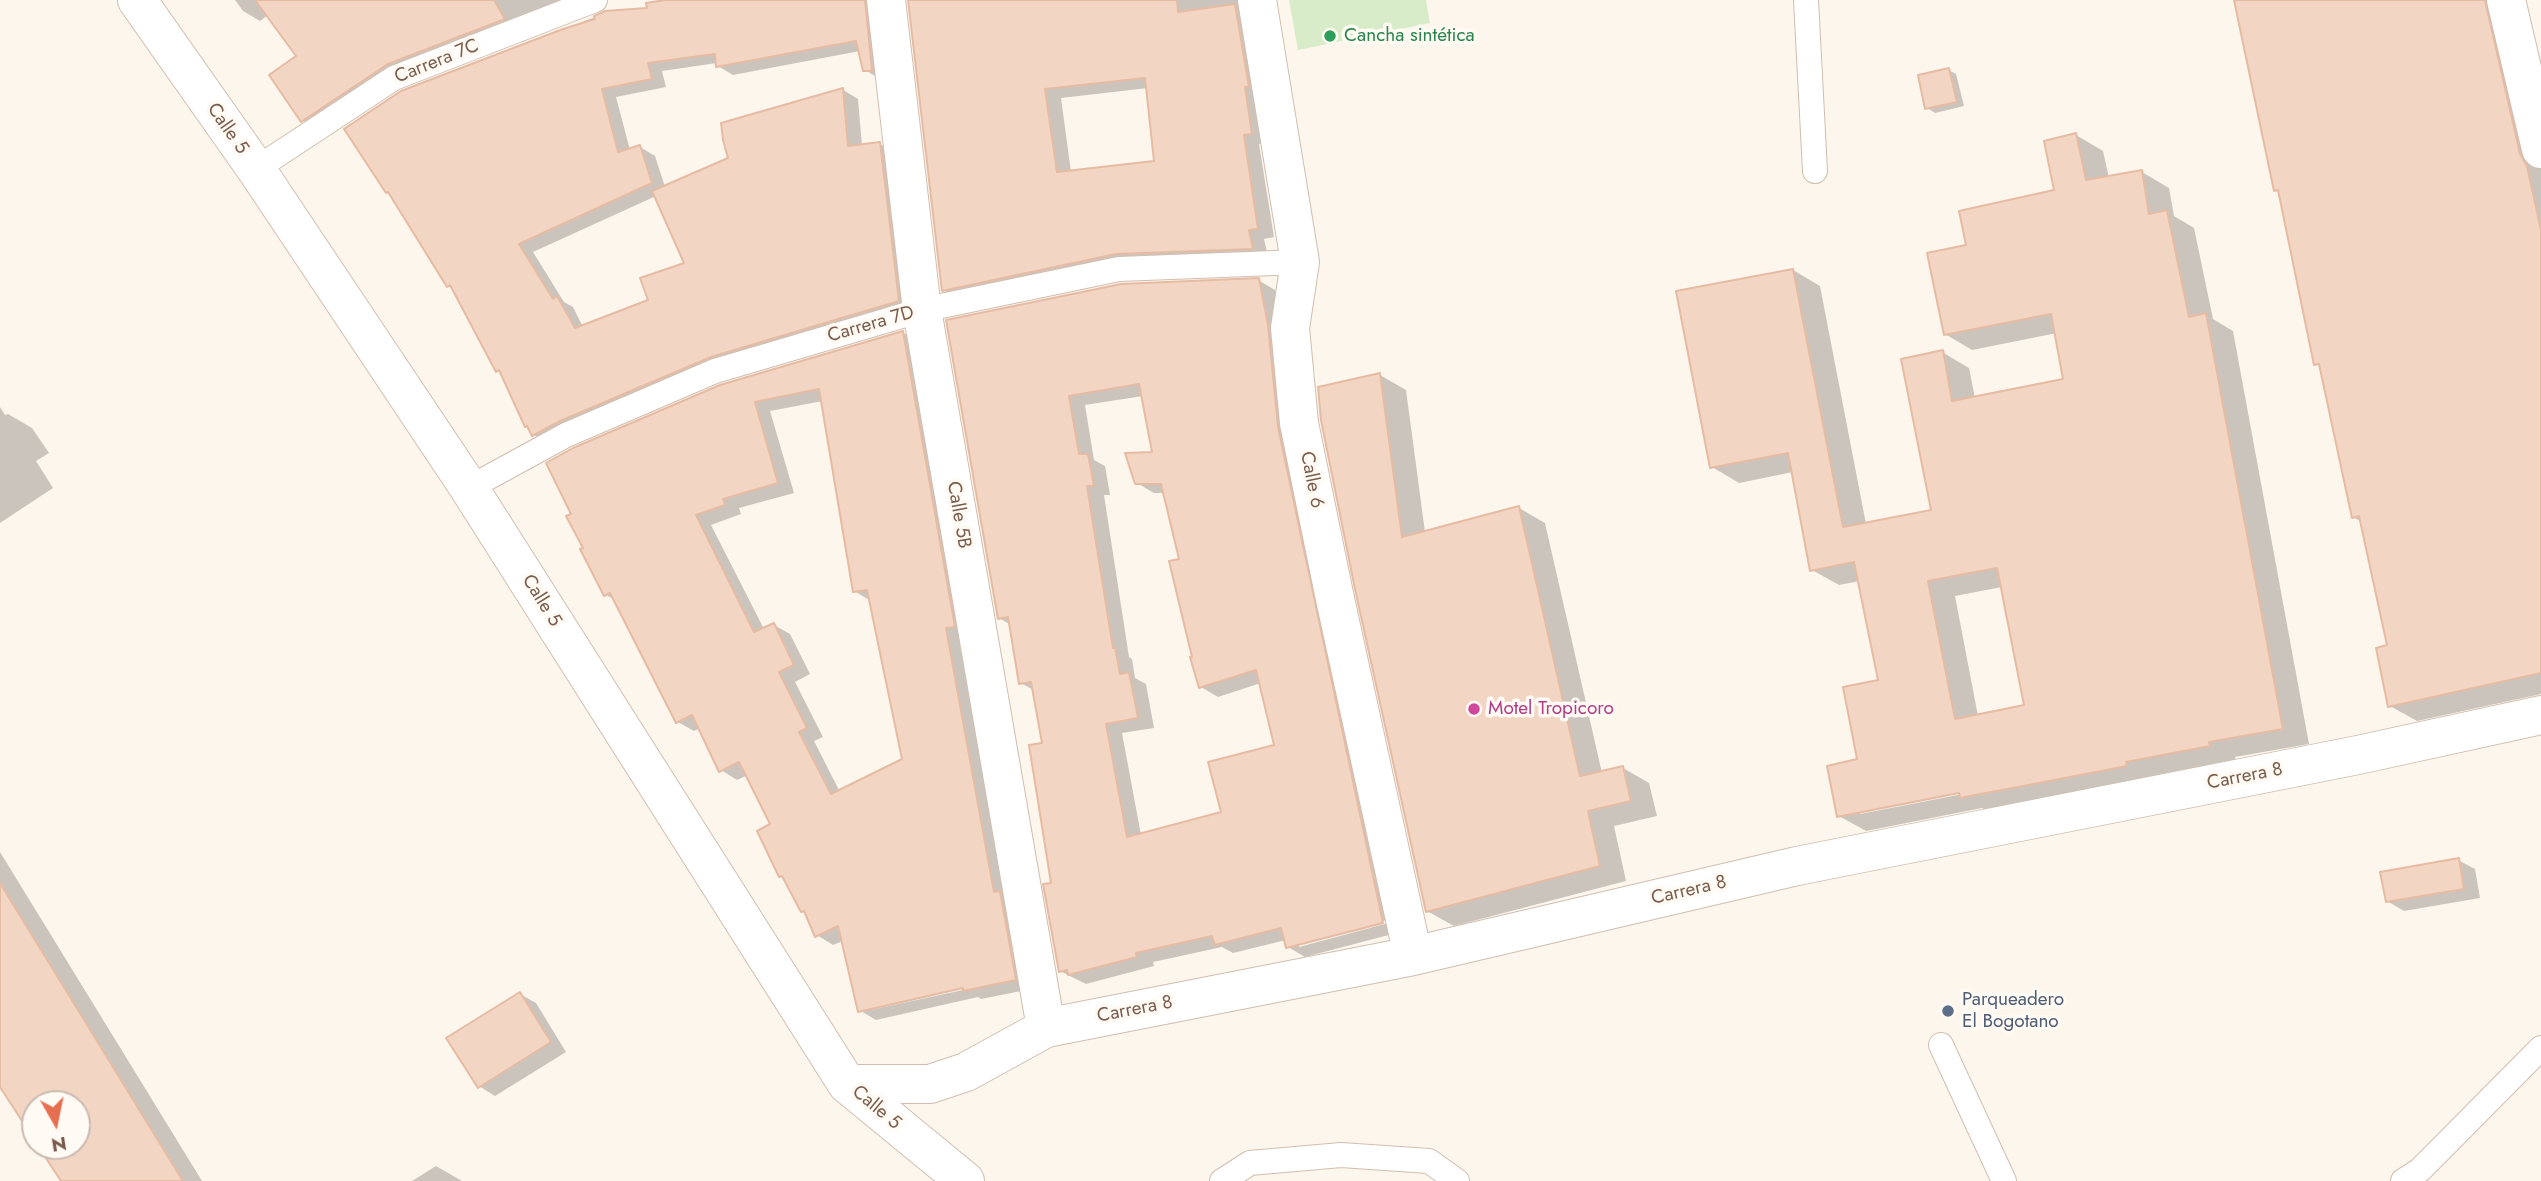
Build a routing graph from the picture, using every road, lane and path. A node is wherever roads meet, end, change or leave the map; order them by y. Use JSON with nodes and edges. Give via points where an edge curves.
{"nodes":[{"id":1,"x":137,"y":0,"type":"edge"},
{"id":2,"x":595,"y":0,"type":"edge"},
{"id":3,"x":886,"y":0,"type":"edge"},
{"id":4,"x":1257,"y":0,"type":"edge"},
{"id":5,"x":1806,"y":0,"type":"edge"},
{"id":6,"x":2506,"y":0,"type":"edge"},
{"id":7,"x":2541,"y":149,"type":"edge"},
{"id":8,"x":256,"y":169,"type":"junction"},
{"id":9,"x":1815,"y":171,"type":"dead end"},
{"id":10,"x":1300,"y":262,"type":"junction"},
{"id":11,"x":922,"y":310,"type":"junction"},
{"id":12,"x":469,"y":488,"type":"junction"},
{"id":13,"x":2541,"y":715,"type":"edge"},
{"id":14,"x":1413,"y":956,"type":"junction"},
{"id":15,"x":1046,"y":1028,"type":"junction"},
{"id":16,"x":1941,"y":1045,"type":"dead end"},
{"id":17,"x":2541,"y":1048,"type":"edge"},
{"id":18,"x":848,"y":1084,"type":"junction"},
{"id":19,"x":965,"y":1181,"type":"edge"},
{"id":20,"x":1222,"y":1181,"type":"edge"},
{"id":21,"x":1457,"y":1181,"type":"edge"},
{"id":22,"x":2004,"y":1181,"type":"edge"},
{"id":23,"x":2403,"y":1181,"type":"edge"}],
"edges":[{"from":1,"to":8,"type":"street","name":"Calle 5"},
{"from":2,"to":8,"type":"lane","name":"Carrera 7C","via":[[394,78]]},
{"from":3,"to":11,"type":"street","name":"Calle 5B"},
{"from":4,"to":10,"type":"street","name":"Calle 6"},
{"from":5,"to":9,"type":"lane"},
{"from":6,"to":7,"type":"street"},
{"from":8,"to":12,"type":"street","name":"Calle 5"},
{"from":10,"to":11,"type":"lane","name":"Carrera 7D","via":[[1119,269]]},
{"from":10,"to":14,"type":"street","name":"Calle 6","via":[[1290,328],[1299,423]]},
{"from":11,"to":12,"type":"lane","name":"Carrera 7D","via":[[715,371],[566,435]]},
{"from":11,"to":15,"type":"street","name":"Calle 5B"},
{"from":12,"to":18,"type":"street","name":"Calle 5"},
{"from":13,"to":14,"type":"street","name":"Carrera 8","via":[[1797,866]]},
{"from":14,"to":15,"type":"street","name":"Carrera 8"},
{"from":15,"to":18,"type":"street","name":"Carrera 8","via":[[966,1072],[930,1084]]},
{"from":16,"to":22,"type":"lane"},
{"from":17,"to":23,"type":"lane","via":[[2420,1170]]},
{"from":18,"to":19,"type":"street","name":"Calle 5"},
{"from":20,"to":21,"type":"lane","via":[[1250,1163],[1341,1155],[1429,1161]]}]}
